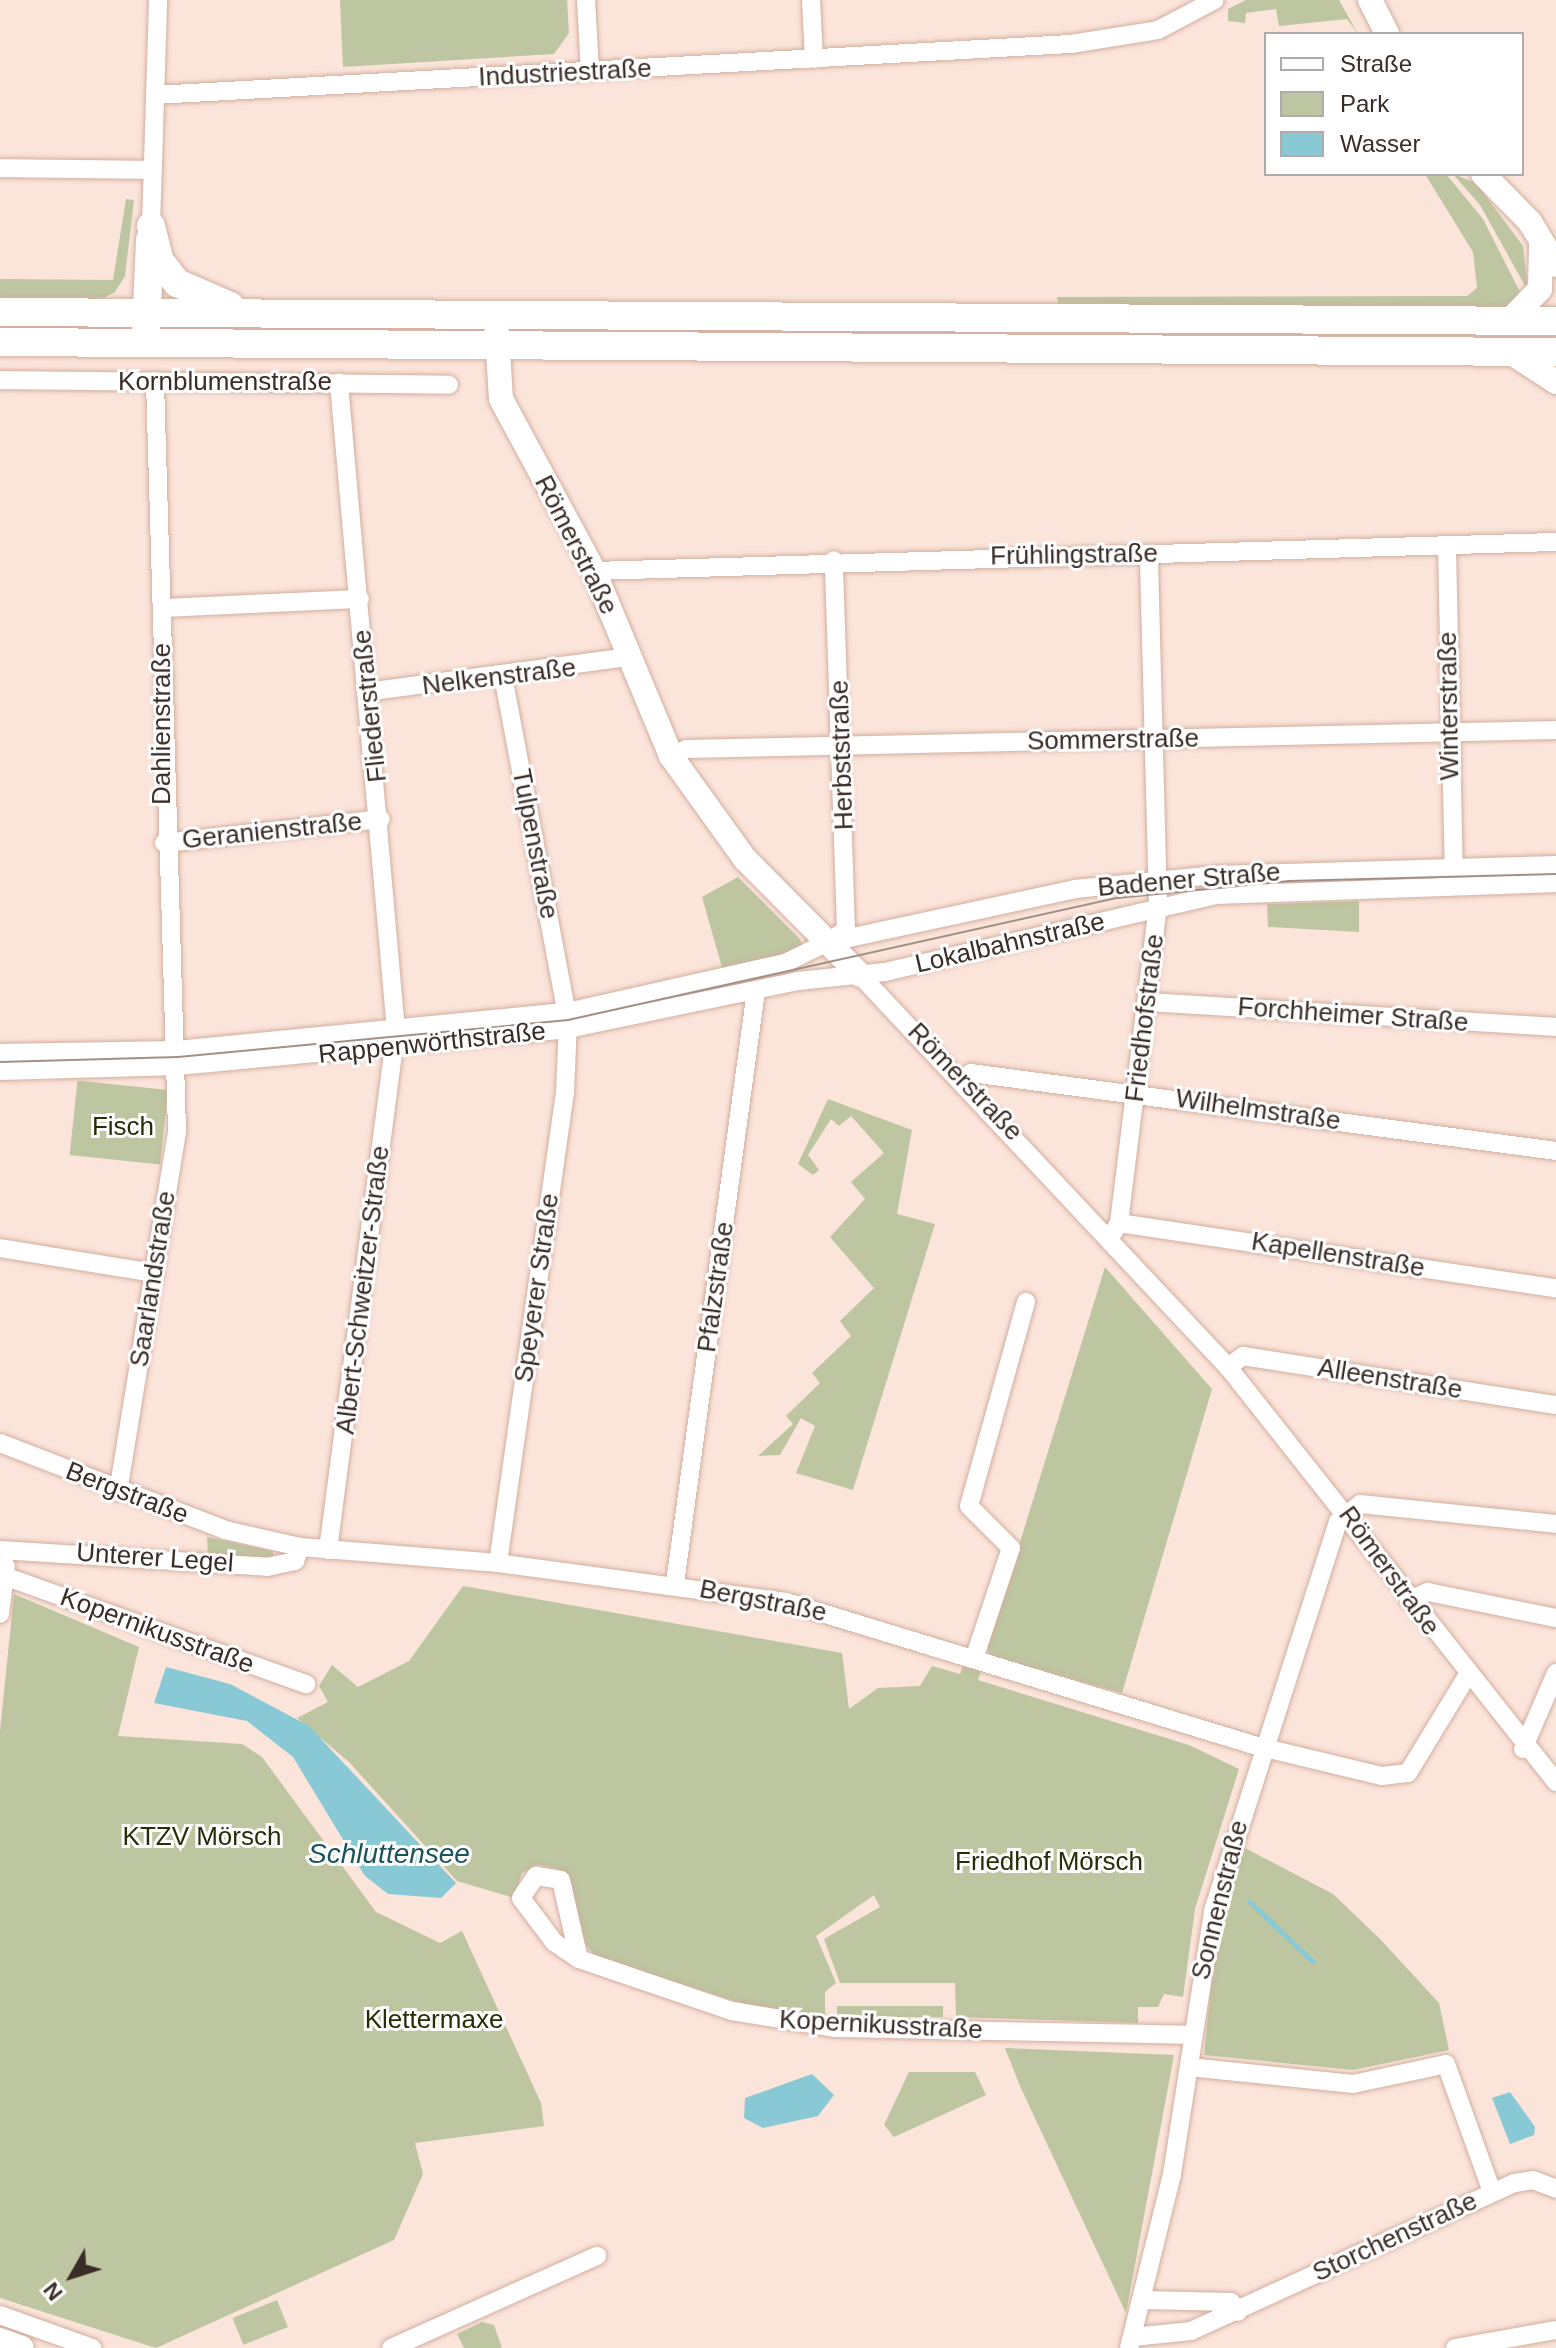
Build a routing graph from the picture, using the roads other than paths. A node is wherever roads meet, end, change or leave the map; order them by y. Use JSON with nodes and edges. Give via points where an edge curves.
{"nodes":[{"id":1,"x":158,"y":0,"type":"edge"},
{"id":2,"x":586,"y":0,"type":"edge"},
{"id":3,"x":811,"y":0,"type":"edge"},
{"id":4,"x":1215,"y":0,"type":"edge"},
{"id":5,"x":1370,"y":0,"type":"edge"},
{"id":6,"x":1386,"y":32,"type":"edge"},
{"id":7,"x":814,"y":59,"type":"junction"},
{"id":8,"x":590,"y":71,"type":"junction"},
{"id":9,"x":155,"y":95,"type":"junction"},
{"id":10,"x":0,"y":168,"type":"edge"},
{"id":11,"x":153,"y":170,"type":"junction"},
{"id":12,"x":1485,"y":176,"type":"edge"},
{"id":13,"x":1530,"y":222,"type":"junction"},
{"id":14,"x":151,"y":226,"type":"junction"},
{"id":15,"x":1556,"y":250,"type":"edge"},
{"id":16,"x":1556,"y":265,"type":"edge"},
{"id":17,"x":0,"y":312,"type":"edge"},
{"id":18,"x":103,"y":313,"type":"junction"},
{"id":19,"x":146,"y":313,"type":"junction"},
{"id":20,"x":257,"y":315,"type":"junction"},
{"id":21,"x":496,"y":318,"type":"junction"},
{"id":22,"x":1510,"y":320,"type":"junction"},
{"id":23,"x":1556,"y":321,"type":"edge"},
{"id":24,"x":0,"y":342,"type":"edge"},
{"id":25,"x":145,"y":343,"type":"junction"},
{"id":26,"x":499,"y":346,"type":"junction"},
{"id":27,"x":1507,"y":350,"type":"junction"},
{"id":28,"x":1556,"y":352,"type":"edge"},
{"id":29,"x":0,"y":380,"type":"edge"},
{"id":30,"x":155,"y":381,"type":"junction"},
{"id":31,"x":1556,"y":382,"type":"edge"},
{"id":32,"x":339,"y":383,"type":"junction"},
{"id":33,"x":449,"y":385,"type":"dead end"},
{"id":34,"x":1556,"y":542,"type":"edge"},
{"id":35,"x":1447,"y":546,"type":"junction"},
{"id":36,"x":1149,"y":554,"type":"junction"},
{"id":37,"x":834,"y":560,"type":"junction"},
{"id":38,"x":594,"y":571,"type":"junction"},
{"id":39,"x":360,"y":599,"type":"junction"},
{"id":40,"x":162,"y":608,"type":"junction"},
{"id":41,"x":630,"y":657,"type":"junction"},
{"id":42,"x":503,"y":676,"type":"junction"},
{"id":43,"x":366,"y":692,"type":"junction"},
{"id":44,"x":1556,"y":730,"type":"edge"},
{"id":45,"x":1448,"y":732,"type":"junction"},
{"id":46,"x":1149,"y":739,"type":"junction"},
{"id":47,"x":843,"y":745,"type":"junction"},
{"id":48,"x":671,"y":756,"type":"junction"},
{"id":49,"x":381,"y":819,"type":"junction"},
{"id":50,"x":164,"y":843,"type":"junction"},
{"id":51,"x":1556,"y":865,"type":"edge"},
{"id":52,"x":1454,"y":867,"type":"junction"},
{"id":53,"x":1157,"y":880,"type":"junction"},
{"id":54,"x":1556,"y":883,"type":"edge"},
{"id":55,"x":1158,"y":904,"type":"junction"},
{"id":56,"x":828,"y":942,"type":"junction"},
{"id":57,"x":860,"y":975,"type":"junction"},
{"id":58,"x":756,"y":991,"type":"junction"},
{"id":59,"x":1149,"y":1002,"type":"junction"},
{"id":60,"x":568,"y":1020,"type":"junction"},
{"id":61,"x":1556,"y":1027,"type":"edge"},
{"id":62,"x":394,"y":1040,"type":"junction"},
{"id":63,"x":0,"y":1053,"type":"edge"},
{"id":64,"x":178,"y":1058,"type":"junction"},
{"id":65,"x":0,"y":1071,"type":"edge"},
{"id":66,"x":963,"y":1080,"type":"junction"},
{"id":67,"x":1136,"y":1093,"type":"junction"},
{"id":68,"x":1556,"y":1151,"type":"edge"},
{"id":69,"x":1114,"y":1231,"type":"junction"},
{"id":70,"x":0,"y":1248,"type":"edge"},
{"id":71,"x":155,"y":1273,"type":"junction"},
{"id":72,"x":1556,"y":1288,"type":"edge"},
{"id":73,"x":1026,"y":1302,"type":"dead end"},
{"id":74,"x":1228,"y":1367,"type":"junction"},
{"id":75,"x":1556,"y":1405,"type":"edge"},
{"id":76,"x":0,"y":1443,"type":"edge"},
{"id":77,"x":118,"y":1492,"type":"junction"},
{"id":78,"x":1346,"y":1510,"type":"junction"},
{"id":79,"x":1556,"y":1524,"type":"edge"},
{"id":80,"x":300,"y":1547,"type":"junction"},
{"id":81,"x":328,"y":1550,"type":"junction"},
{"id":82,"x":3,"y":1551,"type":"edge"},
{"id":83,"x":498,"y":1563,"type":"junction"},
{"id":84,"x":7,"y":1577,"type":"junction"},
{"id":85,"x":675,"y":1583,"type":"junction"},
{"id":86,"x":1409,"y":1600,"type":"junction"},
{"id":87,"x":0,"y":1614,"type":"edge"},
{"id":88,"x":1556,"y":1618,"type":"edge"},
{"id":89,"x":974,"y":1659,"type":"junction"},
{"id":90,"x":1556,"y":1673,"type":"edge"},
{"id":91,"x":1467,"y":1676,"type":"junction"},
{"id":92,"x":306,"y":1684,"type":"dead end"},
{"id":93,"x":1261,"y":1747,"type":"junction"},
{"id":94,"x":1523,"y":1749,"type":"junction"},
{"id":95,"x":1556,"y":1782,"type":"edge"},
{"id":96,"x":579,"y":1959,"type":"dead end"},
{"id":97,"x":1193,"y":2035,"type":"junction"},
{"id":98,"x":1189,"y":2067,"type":"junction"},
{"id":99,"x":1556,"y":2189,"type":"edge"},
{"id":100,"x":1492,"y":2192,"type":"junction"},
{"id":101,"x":597,"y":2256,"type":"dead end"},
{"id":102,"x":1143,"y":2300,"type":"junction"},
{"id":103,"x":1238,"y":2312,"type":"junction"},
{"id":104,"x":0,"y":2315,"type":"edge"},
{"id":105,"x":1556,"y":2330,"type":"edge"},
{"id":106,"x":0,"y":2340,"type":"edge"},
{"id":107,"x":1131,"y":2342,"type":"edge"},
{"id":108,"x":22,"y":2348,"type":"edge"},
{"id":109,"x":92,"y":2348,"type":"edge"},
{"id":110,"x":391,"y":2348,"type":"edge"},
{"id":111,"x":1455,"y":2348,"type":"edge"}],
"edges":[{"from":1,"to":9,"type":"street"},
{"from":2,"to":8,"type":"street"},
{"from":3,"to":7,"type":"street"},
{"from":4,"to":7,"type":"street","name":"Industriestraße","via":[[1158,30],[1071,44]]},
{"from":5,"to":6,"type":"street"},
{"from":7,"to":8,"type":"street","name":"Industriestraße"},
{"from":8,"to":9,"type":"street","name":"Industriestraße"},
{"from":9,"to":11,"type":"street"},
{"from":10,"to":11,"type":"street"},
{"from":11,"to":14,"type":"street"},
{"from":12,"to":13,"type":"street"},
{"from":13,"to":15,"type":"street"},
{"from":13,"to":16,"type":"street"},
{"from":13,"to":22,"type":"street","via":[[1545,271],[1534,299]]},
{"from":14,"to":18,"type":"main road","via":[[127,293]]},
{"from":14,"to":19,"type":"main road"},
{"from":14,"to":20,"type":"main road","via":[[158,257],[177,283]]},
{"from":17,"to":18,"type":"main road"},
{"from":18,"to":19,"type":"main road"},
{"from":19,"to":20,"type":"main road"},
{"from":19,"to":25,"type":"main road"},
{"from":20,"to":21,"type":"main road"},
{"from":21,"to":22,"type":"main road"},
{"from":21,"to":26,"type":"street","name":"Römerstraße"},
{"from":22,"to":23,"type":"main road"},
{"from":24,"to":25,"type":"main road"},
{"from":25,"to":26,"type":"main road"},
{"from":26,"to":27,"type":"main road"},
{"from":26,"to":38,"type":"street","name":"Römerstraße","via":[[501,399]]},
{"from":27,"to":28,"type":"main road"},
{"from":27,"to":31,"type":"street"},
{"from":29,"to":30,"type":"street","name":"Kornblumenstraße"},
{"from":30,"to":32,"type":"street","name":"Kornblumenstraße"},
{"from":30,"to":40,"type":"street","name":"Dahlienstraße"},
{"from":32,"to":33,"type":"street","name":"Kornblumenstraße"},
{"from":32,"to":39,"type":"street","name":"Fliederstraße"},
{"from":34,"to":35,"type":"street","name":"Frühlingstraße"},
{"from":35,"to":36,"type":"street","name":"Frühlingstraße"},
{"from":35,"to":45,"type":"street","name":"Winterstraße"},
{"from":36,"to":37,"type":"street","name":"Frühlingstraße"},
{"from":36,"to":46,"type":"street","name":"Friedhofstraße"},
{"from":37,"to":38,"type":"street","name":"Frühlingstraße"},
{"from":37,"to":47,"type":"street","name":"Herbststraße"},
{"from":38,"to":41,"type":"street","name":"Römerstraße"},
{"from":39,"to":40,"type":"street"},
{"from":39,"to":43,"type":"street","name":"Fliederstraße"},
{"from":40,"to":50,"type":"street","name":"Dahlienstraße"},
{"from":41,"to":42,"type":"street","name":"Nelkenstraße"},
{"from":41,"to":48,"type":"street","name":"Römerstraße"},
{"from":42,"to":43,"type":"street","name":"Nelkenstraße"},
{"from":42,"to":60,"type":"street","name":"Tulpenstraße"},
{"from":43,"to":49,"type":"street","name":"Fliederstraße"},
{"from":44,"to":45,"type":"street","name":"Sommerstraße"},
{"from":45,"to":46,"type":"street","name":"Sommerstraße"},
{"from":45,"to":52,"type":"street","name":"Winterstraße"},
{"from":46,"to":47,"type":"street","name":"Sommerstraße"},
{"from":46,"to":53,"type":"street","name":"Friedhofstraße"},
{"from":47,"to":48,"type":"street","name":"Sommerstraße","via":[[687,749]]},
{"from":47,"to":56,"type":"street","name":"Herbststraße","via":[[846,930]]},
{"from":48,"to":56,"type":"street","name":"Römerstraße","via":[[709,817]]},
{"from":49,"to":50,"type":"street","name":"Geranienstraße"},
{"from":49,"to":62,"type":"street","name":"Fliederstraße"},
{"from":50,"to":64,"type":"street","name":"Dahlienstraße"},
{"from":51,"to":52,"type":"street","name":"Badener Straße"},
{"from":52,"to":53,"type":"street","name":"Badener Straße"},
{"from":53,"to":55,"type":"street","name":"Friedhofstraße"},
{"from":53,"to":56,"type":"street","name":"Badener Straße","via":[[992,904]]},
{"from":54,"to":55,"type":"street","name":"Badener Straße","via":[[1347,887]]},
{"from":55,"to":57,"type":"street","name":"Lokalbahnstraße","via":[[1107,922]]},
{"from":55,"to":59,"type":"street","name":"Friedhofstraße"},
{"from":56,"to":57,"type":"street","name":"Römerstraße"},
{"from":56,"to":60,"type":"street","name":"Rappenwörthstraße","via":[[785,963]]},
{"from":57,"to":58,"type":"street","name":"Rappenwörthstraße"},
{"from":57,"to":66,"type":"street","name":"Römerstraße"},
{"from":58,"to":60,"type":"street","name":"Rappenwörthstraße"},
{"from":58,"to":85,"type":"street","name":"Pfalzstraße"},
{"from":59,"to":61,"type":"street","name":"Forchheimer Straße"},
{"from":59,"to":67,"type":"street","name":"Friedhofstraße"},
{"from":60,"to":62,"type":"street","name":"Rappenwörthstraße"},
{"from":60,"to":83,"type":"street","name":"Speyerer Straße","via":[[565,1093]]},
{"from":62,"to":64,"type":"street","name":"Rappenwörthstraße"},
{"from":62,"to":81,"type":"street","name":"Albert-Schweitzer-Straße"},
{"from":63,"to":64,"type":"street","name":"Rappenwörthstraße"},
{"from":64,"to":65,"type":"street","name":"Rappenwörthstraße"},
{"from":64,"to":71,"type":"street","name":"Saarlandstraße"},
{"from":66,"to":67,"type":"street","name":"Wilhelmstraße","via":[[971,1073]]},
{"from":66,"to":69,"type":"street","name":"Römerstraße"},
{"from":67,"to":68,"type":"street","name":"Wilhelmstraße"},
{"from":67,"to":69,"type":"street","name":"Friedhofstraße"},
{"from":69,"to":72,"type":"street","name":"Kapellenstraße"},
{"from":69,"to":74,"type":"street","name":"Römerstraße"},
{"from":70,"to":71,"type":"street"},
{"from":71,"to":77,"type":"street","name":"Saarlandstraße"},
{"from":73,"to":89,"type":"street","via":[[969,1506],[1011,1548]]},
{"from":74,"to":75,"type":"street","name":"Alleenstraße","via":[[1243,1356]]},
{"from":74,"to":78,"type":"street","name":"Römerstraße"},
{"from":76,"to":77,"type":"street","name":"Bergstraße"},
{"from":77,"to":80,"type":"street","name":"Bergstraße"},
{"from":78,"to":79,"type":"street","via":[[1360,1504]]},
{"from":78,"to":86,"type":"street","name":"Römerstraße"},
{"from":78,"to":93,"type":"street","name":"Sonnenstraße"},
{"from":80,"to":81,"type":"street","name":"Bergstraße"},
{"from":80,"to":82,"type":"street","name":"Unterer Legel","via":[[295,1561],[267,1567]]},
{"from":81,"to":83,"type":"street","name":"Bergstraße"},
{"from":82,"to":84,"type":"street"},
{"from":83,"to":85,"type":"street","name":"Bergstraße"},
{"from":84,"to":87,"type":"street"},
{"from":84,"to":92,"type":"street","name":"Kopernikusstraße"},
{"from":85,"to":89,"type":"street","name":"Bergstraße","via":[[797,1604]]},
{"from":86,"to":88,"type":"street","via":[[1428,1592]]},
{"from":86,"to":91,"type":"street","name":"Römerstraße"},
{"from":89,"to":93,"type":"street","name":"Bergstraße"},
{"from":90,"to":94,"type":"street"},
{"from":91,"to":93,"type":"street","name":"Bergstraße","via":[[1414,1766],[1400,1776]]},
{"from":91,"to":94,"type":"street","name":"Römerstraße"},
{"from":93,"to":97,"type":"street","name":"Sonnenstraße","via":[[1199,1967]]},
{"from":94,"to":95,"type":"street","name":"Römerstraße"},
{"from":96,"to":97,"type":"street","name":"Kopernikusstraße","via":[[790,2025]]},
{"from":97,"to":98,"type":"street","name":"Sonnenstraße"},
{"from":98,"to":100,"type":"street","via":[[1353,2084],[1446,2064]]},
{"from":98,"to":102,"type":"street","name":"Sonnenstraße"},
{"from":99,"to":100,"type":"street","name":"Storchenstraße","via":[[1533,2180]]},
{"from":100,"to":103,"type":"street","name":"Storchenstraße"},
{"from":101,"to":110,"type":"street"},
{"from":102,"to":103,"type":"street","via":[[1231,2302]]},
{"from":102,"to":107,"type":"street","name":"Sonnenstraße"},
{"from":103,"to":107,"type":"street","name":"Storchenstraße","via":[[1191,2331]]},
{"from":104,"to":109,"type":"street"},
{"from":105,"to":111,"type":"street"},
{"from":106,"to":108,"type":"street"}]}
